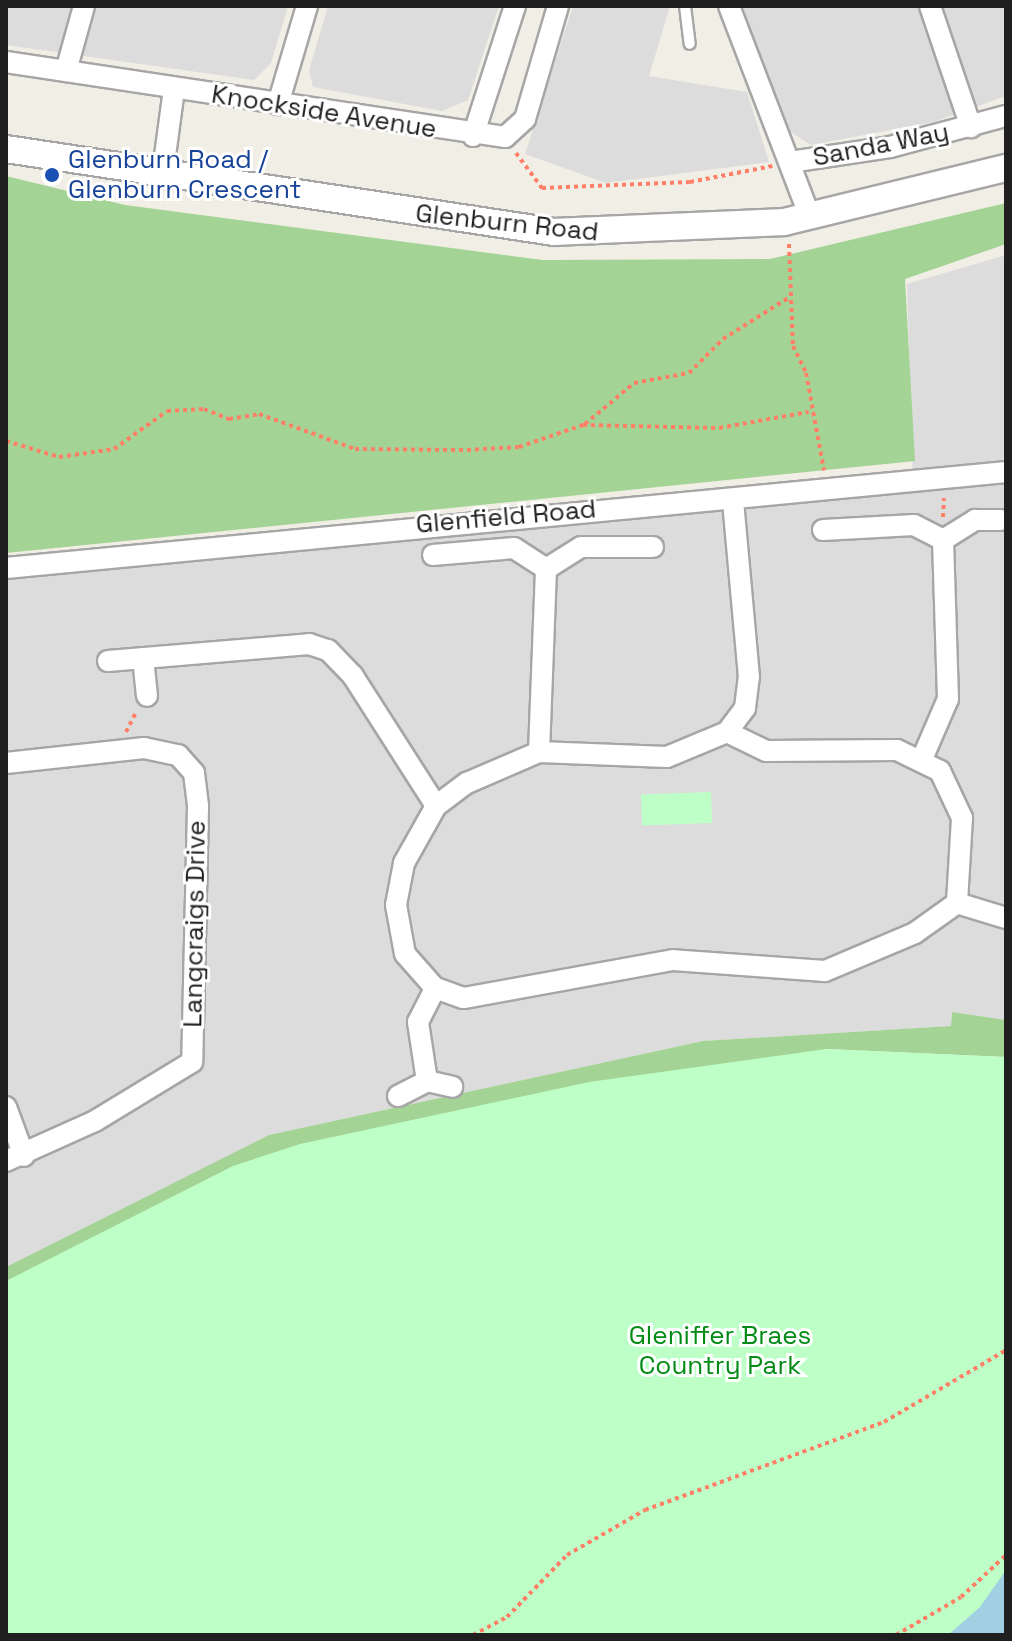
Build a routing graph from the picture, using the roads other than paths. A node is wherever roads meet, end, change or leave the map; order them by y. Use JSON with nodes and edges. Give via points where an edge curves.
{"nodes":[{"id":1,"x":84,"y":6,"type":"edge"},
{"id":2,"x":307,"y":6,"type":"edge"},
{"id":3,"x":515,"y":6,"type":"edge"},
{"id":4,"x":558,"y":6,"type":"edge"},
{"id":5,"x":685,"y":6,"type":"edge"},
{"id":6,"x":729,"y":6,"type":"edge"},
{"id":7,"x":930,"y":6,"type":"edge"},
{"id":8,"x":690,"y":44,"type":"dead end"},
{"id":9,"x":6,"y":62,"type":"edge"},
{"id":10,"x":66,"y":71,"type":"junction"},
{"id":11,"x":174,"y":89,"type":"junction"},
{"id":12,"x":278,"y":104,"type":"junction"},
{"id":13,"x":1006,"y":116,"type":"edge"},
{"id":14,"x":971,"y":127,"type":"junction"},
{"id":15,"x":473,"y":136,"type":"junction"},
{"id":16,"x":6,"y":149,"type":"edge"},
{"id":17,"x":790,"y":162,"type":"junction"},
{"id":18,"x":1006,"y":168,"type":"edge"},
{"id":19,"x":162,"y":178,"type":"junction"},
{"id":20,"x":810,"y":217,"type":"junction"},
{"id":21,"x":1006,"y":472,"type":"edge"},
{"id":22,"x":733,"y":500,"type":"junction"},
{"id":23,"x":1001,"y":520,"type":"dead end"},
{"id":24,"x":823,"y":530,"type":"dead end"},
{"id":25,"x":943,"y":540,"type":"junction"},
{"id":26,"x":653,"y":547,"type":"dead end"},
{"id":27,"x":433,"y":555,"type":"dead end"},
{"id":28,"x":6,"y":568,"type":"edge"},
{"id":29,"x":546,"y":569,"type":"junction"},
{"id":30,"x":143,"y":658,"type":"junction"},
{"id":31,"x":108,"y":661,"type":"dead end"},
{"id":32,"x":147,"y":696,"type":"road end"},
{"id":33,"x":727,"y":732,"type":"junction"},
{"id":34,"x":539,"y":752,"type":"junction"},
{"id":35,"x":922,"y":759,"type":"junction"},
{"id":36,"x":6,"y":763,"type":"edge"},
{"id":37,"x":436,"y":806,"type":"junction"},
{"id":38,"x":957,"y":903,"type":"junction"},
{"id":39,"x":1006,"y":918,"type":"edge"},
{"id":40,"x":435,"y":988,"type":"junction"},
{"id":41,"x":427,"y":1081,"type":"junction"},
{"id":42,"x":452,"y":1087,"type":"dead end"},
{"id":43,"x":398,"y":1096,"type":"dead end"},
{"id":44,"x":6,"y":1107,"type":"edge"},
{"id":45,"x":15,"y":1159,"type":"edge"}],
"edges":[{"from":1,"to":10,"type":"street"},
{"from":2,"to":12,"type":"street"},
{"from":3,"to":15,"type":"street","name":"Knockside Avenue"},
{"from":4,"to":15,"type":"street","name":"Knockside Avenue","via":[[525,119],[505,137]]},
{"from":5,"to":8,"type":"lane"},
{"from":6,"to":17,"type":"street"},
{"from":7,"to":14,"type":"street","name":"Sanda Way"},
{"from":9,"to":10,"type":"street","name":"Knockside Avenue"},
{"from":10,"to":11,"type":"street","name":"Knockside Avenue"},
{"from":11,"to":12,"type":"street","name":"Knockside Avenue"},
{"from":11,"to":19,"type":"street","name":"Knockside Avenue"},
{"from":12,"to":15,"type":"street","name":"Knockside Avenue"},
{"from":13,"to":14,"type":"street","name":"Sanda Way"},
{"from":14,"to":17,"type":"street","name":"Sanda Way"},
{"from":16,"to":19,"type":"street","name":"Glenburn Road"},
{"from":17,"to":20,"type":"street"},
{"from":18,"to":20,"type":"street","name":"Glenburn Road"},
{"from":19,"to":20,"type":"street","name":"Glenburn Road","via":[[554,232]]},
{"from":21,"to":22,"type":"street","name":"Glenfield Road"},
{"from":22,"to":28,"type":"street","name":"Glenfield Road","via":[[540,512]]},
{"from":22,"to":33,"type":"street","via":[[749,677],[745,708]]},
{"from":23,"to":25,"type":"street","via":[[975,520]]},
{"from":24,"to":25,"type":"street","via":[[914,525]]},
{"from":25,"to":35,"type":"street","via":[[948,699]]},
{"from":26,"to":29,"type":"street","via":[[581,547]]},
{"from":27,"to":29,"type":"street","via":[[514,548]]},
{"from":29,"to":34,"type":"street"},
{"from":30,"to":31,"type":"street"},
{"from":30,"to":32,"type":"street"},
{"from":30,"to":37,"type":"street","via":[[309,644],[328,650],[353,676]]},
{"from":33,"to":34,"type":"street","via":[[667,757]]},
{"from":33,"to":35,"type":"street","via":[[766,751],[897,750]]},
{"from":34,"to":37,"type":"street","via":[[467,783]]},
{"from":35,"to":38,"type":"street","via":[[940,771],[962,818]]},
{"from":36,"to":45,"type":"street","name":"Langcraigs Drive","via":[[124,750],[178,755],[194,773],[192,1062]]},
{"from":37,"to":40,"type":"street","via":[[404,863],[396,905],[405,954]]},
{"from":38,"to":39,"type":"street"},
{"from":38,"to":40,"type":"street","via":[[915,933],[825,971],[673,960],[569,975],[508,994],[463,998]]},
{"from":40,"to":41,"type":"street","via":[[418,1022]]},
{"from":41,"to":42,"type":"street"},
{"from":41,"to":43,"type":"street"},
{"from":44,"to":45,"type":"street"}]}
